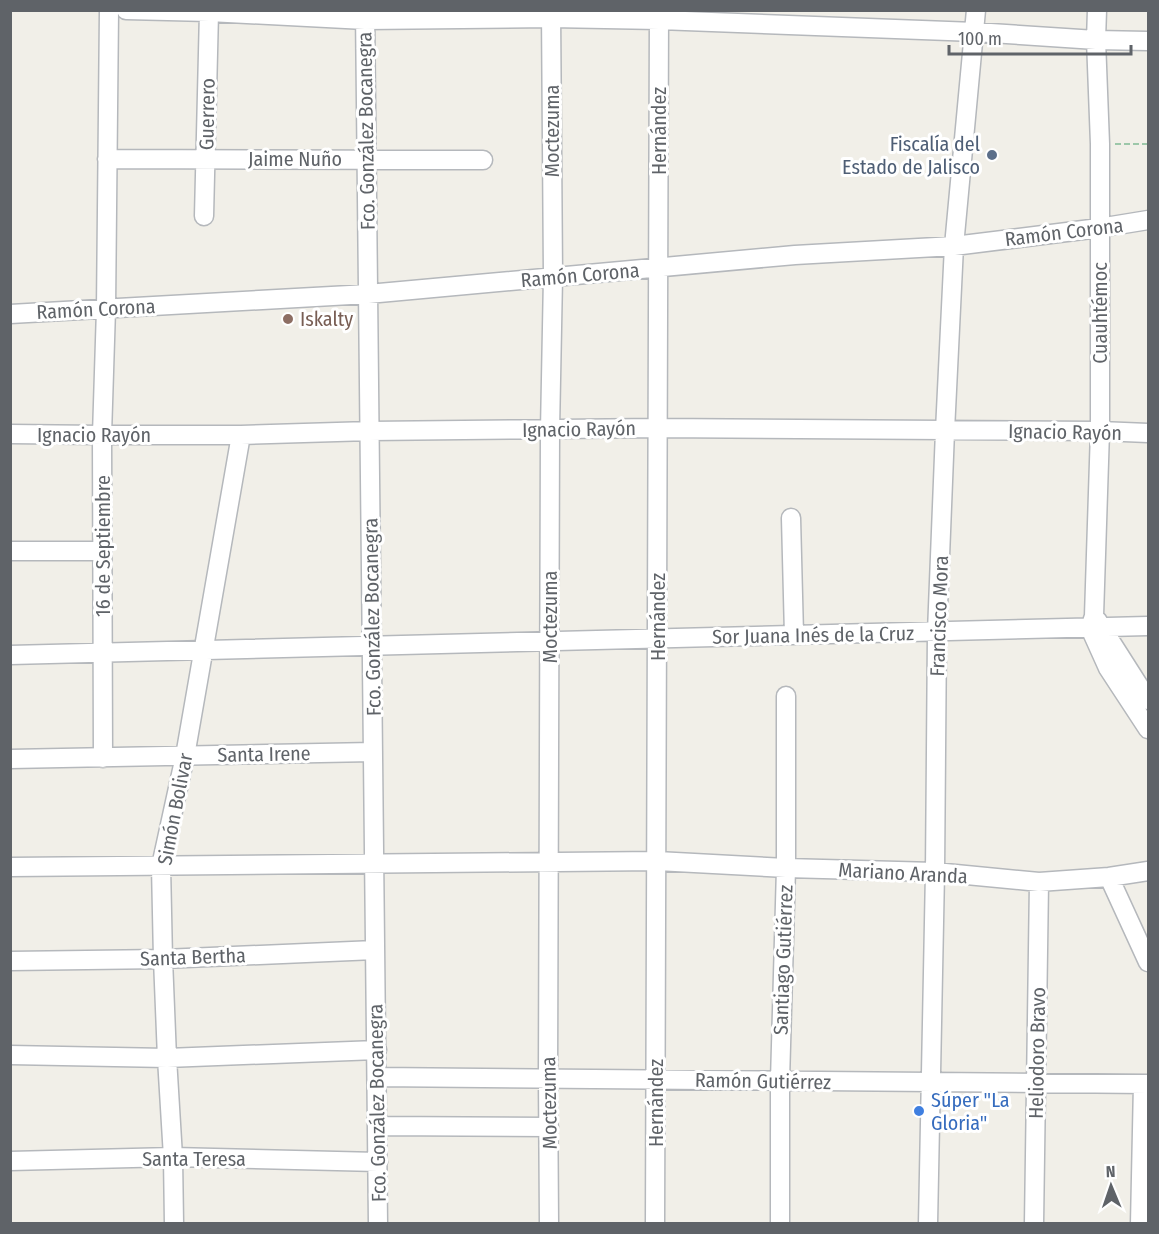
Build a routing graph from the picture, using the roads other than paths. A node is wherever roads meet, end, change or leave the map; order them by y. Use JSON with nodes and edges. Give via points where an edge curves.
{"nodes":[{"id":1,"x":109,"y":10,"type":"edge"},
{"id":2,"x":126,"y":10,"type":"edge"},
{"id":3,"x":976,"y":10,"type":"edge"},
{"id":4,"x":1097,"y":10,"type":"edge"},
{"id":5,"x":209,"y":12,"type":"junction"},
{"id":6,"x":551,"y":14,"type":"edge"},
{"id":7,"x":365,"y":15,"type":"edge"},
{"id":8,"x":659,"y":15,"type":"edge"},
{"id":9,"x":975,"y":32,"type":"junction"},
{"id":10,"x":1096,"y":40,"type":"junction"},
{"id":11,"x":1149,"y":41,"type":"edge"},
{"id":12,"x":107,"y":159,"type":"junction"},
{"id":13,"x":206,"y":159,"type":"junction"},
{"id":14,"x":367,"y":160,"type":"junction"},
{"id":15,"x":483,"y":160,"type":"dead end"},
{"id":16,"x":204,"y":216,"type":"dead end"},
{"id":17,"x":1149,"y":220,"type":"edge"},
{"id":18,"x":1099,"y":228,"type":"junction"},
{"id":19,"x":954,"y":246,"type":"junction"},
{"id":20,"x":659,"y":267,"type":"junction"},
{"id":21,"x":553,"y":277,"type":"junction"},
{"id":22,"x":368,"y":294,"type":"junction"},
{"id":23,"x":106,"y":309,"type":"junction"},
{"id":24,"x":10,"y":314,"type":"edge"},
{"id":25,"x":658,"y":428,"type":"junction"},
{"id":26,"x":370,"y":430,"type":"junction"},
{"id":27,"x":550,"y":430,"type":"junction"},
{"id":28,"x":945,"y":431,"type":"junction"},
{"id":29,"x":1100,"y":431,"type":"junction"},
{"id":30,"x":1149,"y":433,"type":"edge"},
{"id":31,"x":10,"y":434,"type":"edge"},
{"id":32,"x":102,"y":435,"type":"junction"},
{"id":33,"x":241,"y":435,"type":"junction"},
{"id":34,"x":791,"y":518,"type":"dead end"},
{"id":35,"x":10,"y":551,"type":"edge"},
{"id":36,"x":102,"y":551,"type":"junction"},
{"id":37,"x":1095,"y":624,"type":"junction"},
{"id":38,"x":1149,"y":626,"type":"edge"},
{"id":39,"x":937,"y":632,"type":"junction"},
{"id":40,"x":794,"y":635,"type":"junction"},
{"id":41,"x":657,"y":639,"type":"junction"},
{"id":42,"x":550,"y":641,"type":"junction"},
{"id":43,"x":372,"y":646,"type":"junction"},
{"id":44,"x":204,"y":650,"type":"junction"},
{"id":45,"x":104,"y":652,"type":"junction"},
{"id":46,"x":10,"y":655,"type":"edge"},
{"id":47,"x":786,"y":696,"type":"dead end"},
{"id":48,"x":1149,"y":700,"type":"edge"},
{"id":49,"x":1149,"y":729,"type":"edge"},
{"id":50,"x":373,"y":752,"type":"junction"},
{"id":51,"x":185,"y":756,"type":"junction"},
{"id":52,"x":103,"y":758,"type":"junction"},
{"id":53,"x":10,"y":759,"type":"edge"},
{"id":54,"x":657,"y":861,"type":"junction"},
{"id":55,"x":550,"y":862,"type":"junction"},
{"id":56,"x":375,"y":864,"type":"junction"},
{"id":57,"x":161,"y":866,"type":"junction"},
{"id":58,"x":10,"y":867,"type":"edge"},
{"id":59,"x":786,"y":868,"type":"junction"},
{"id":60,"x":1149,"y":871,"type":"edge"},
{"id":61,"x":935,"y":872,"type":"junction"},
{"id":62,"x":1109,"y":878,"type":"junction"},
{"id":63,"x":1039,"y":882,"type":"junction"},
{"id":64,"x":375,"y":950,"type":"junction"},
{"id":65,"x":163,"y":959,"type":"junction"},
{"id":66,"x":10,"y":961,"type":"edge"},
{"id":67,"x":1149,"y":962,"type":"edge"},
{"id":68,"x":376,"y":1050,"type":"junction"},
{"id":69,"x":10,"y":1055,"type":"edge"},
{"id":70,"x":167,"y":1058,"type":"junction"},
{"id":71,"x":377,"y":1077,"type":"junction"},
{"id":72,"x":548,"y":1079,"type":"junction"},
{"id":73,"x":656,"y":1080,"type":"junction"},
{"id":74,"x":780,"y":1081,"type":"junction"},
{"id":75,"x":931,"y":1082,"type":"junction"},
{"id":76,"x":1037,"y":1083,"type":"junction"},
{"id":77,"x":1146,"y":1084,"type":"edge"},
{"id":78,"x":377,"y":1126,"type":"junction"},
{"id":79,"x":549,"y":1127,"type":"junction"},
{"id":80,"x":173,"y":1157,"type":"junction"},
{"id":81,"x":10,"y":1161,"type":"edge"},
{"id":82,"x":378,"y":1162,"type":"junction"},
{"id":83,"x":174,"y":1224,"type":"edge"},
{"id":84,"x":378,"y":1224,"type":"edge"},
{"id":85,"x":549,"y":1224,"type":"edge"},
{"id":86,"x":655,"y":1224,"type":"edge"},
{"id":87,"x":780,"y":1224,"type":"edge"},
{"id":88,"x":928,"y":1224,"type":"edge"},
{"id":89,"x":1034,"y":1224,"type":"edge"},
{"id":90,"x":1140,"y":1224,"type":"edge"}],
"edges":[{"from":1,"to":12,"type":"street","name":"16 de Septiembre"},
{"from":2,"to":5,"type":"street"},
{"from":3,"to":9,"type":"street","name":"Francisco Mora"},
{"from":4,"to":10,"type":"street","name":"Cuauhtémoc"},
{"from":5,"to":7,"type":"street"},
{"from":5,"to":13,"type":"street","name":"Guerrero"},
{"from":6,"to":7,"type":"street"},
{"from":6,"to":8,"type":"street"},
{"from":6,"to":21,"type":"street","name":"Moctezuma"},
{"from":7,"to":14,"type":"street","name":"Fco. González Bocanegra"},
{"from":8,"to":9,"type":"street"},
{"from":8,"to":20,"type":"street","name":"Hernández"},
{"from":9,"to":10,"type":"street"},
{"from":9,"to":19,"type":"street","name":"Francisco Mora"},
{"from":10,"to":11,"type":"street"},
{"from":10,"to":18,"type":"street","name":"Cuauhtémoc"},
{"from":12,"to":13,"type":"street","name":"Jaime Nuño"},
{"from":12,"to":23,"type":"street","name":"16 de Septiembre"},
{"from":13,"to":14,"type":"street","name":"Jaime Nuño"},
{"from":13,"to":16,"type":"street","name":"Guerrero"},
{"from":14,"to":15,"type":"street","name":"Jaime Nuño"},
{"from":14,"to":22,"type":"street","name":"Fco. González Bocanegra"},
{"from":17,"to":18,"type":"street","name":"Ramón Corona"},
{"from":18,"to":19,"type":"street","name":"Ramón Corona"},
{"from":18,"to":29,"type":"street","name":"Cuauhtémoc"},
{"from":19,"to":20,"type":"street","name":"Ramón Corona"},
{"from":19,"to":28,"type":"street","name":"Francisco Mora"},
{"from":20,"to":21,"type":"street","name":"Ramón Corona"},
{"from":20,"to":25,"type":"street","name":"Hernández"},
{"from":21,"to":22,"type":"street","name":"Ramón Corona"},
{"from":21,"to":27,"type":"street","name":"Moctezuma"},
{"from":22,"to":23,"type":"street","name":"Ramón Corona"},
{"from":22,"to":26,"type":"street","name":"Fco. González Bocanegra"},
{"from":23,"to":24,"type":"street","name":"Ramón Corona"},
{"from":23,"to":32,"type":"street","name":"16 de Septiembre"},
{"from":25,"to":27,"type":"street","name":"Ignacio Rayón"},
{"from":25,"to":28,"type":"street","name":"Ignacio Rayón"},
{"from":25,"to":41,"type":"street","name":"Hernández"},
{"from":26,"to":27,"type":"street","name":"Ignacio Rayón"},
{"from":26,"to":33,"type":"street","name":"Ignacio Rayón"},
{"from":26,"to":43,"type":"street","name":"Fco. González Bocanegra"},
{"from":27,"to":42,"type":"street","name":"Moctezuma"},
{"from":28,"to":29,"type":"street","name":"Ignacio Rayón"},
{"from":28,"to":39,"type":"street","name":"Francisco Mora"},
{"from":29,"to":30,"type":"street","name":"Ignacio Rayón"},
{"from":29,"to":37,"type":"street","name":"Cuauhtémoc"},
{"from":31,"to":32,"type":"street","name":"Ignacio Rayón"},
{"from":32,"to":33,"type":"street","name":"Ignacio Rayón"},
{"from":32,"to":36,"type":"street","name":"16 de Septiembre"},
{"from":33,"to":44,"type":"street","name":"Simón Bolivar"},
{"from":34,"to":40,"type":"street"},
{"from":35,"to":36,"type":"street"},
{"from":36,"to":45,"type":"street","name":"16 de Septiembre"},
{"from":37,"to":38,"type":"street","name":"Sor Juana Inés de la Cruz"},
{"from":37,"to":39,"type":"street","name":"Sor Juana Inés de la Cruz"},
{"from":37,"to":48,"type":"street"},
{"from":37,"to":49,"type":"street","name":"Cuauhtémoc","via":[[1108,668]]},
{"from":39,"to":40,"type":"street","name":"Sor Juana Inés de la Cruz"},
{"from":39,"to":61,"type":"street","name":"Francisco Mora"},
{"from":40,"to":41,"type":"street","name":"Sor Juana Inés de la Cruz"},
{"from":41,"to":42,"type":"street","name":"Sor Juana Inés de la Cruz"},
{"from":41,"to":54,"type":"street","name":"Hernández"},
{"from":42,"to":43,"type":"street","name":"Sor Juana Inés de la Cruz"},
{"from":42,"to":55,"type":"street","name":"Moctezuma"},
{"from":43,"to":44,"type":"street","name":"Sor Juana Inés de la Cruz"},
{"from":43,"to":50,"type":"street","name":"Fco. González Bocanegra"},
{"from":44,"to":45,"type":"street","name":"Sor Juana Inés de la Cruz"},
{"from":44,"to":51,"type":"street","name":"Simón Bolivar"},
{"from":45,"to":46,"type":"street","name":"Sor Juana Inés de la Cruz"},
{"from":45,"to":52,"type":"street","name":"16 de Septiembre"},
{"from":47,"to":59,"type":"street","name":"Santiago Gutiérrez"},
{"from":50,"to":51,"type":"street","name":"Santa Irene"},
{"from":50,"to":56,"type":"street","name":"Fco. González Bocanegra"},
{"from":51,"to":52,"type":"street","name":"Santa Irene"},
{"from":51,"to":57,"type":"street","name":"Simón Bolivar"},
{"from":52,"to":53,"type":"street","name":"Santa Irene"},
{"from":54,"to":55,"type":"street","name":"Mariano Aranda"},
{"from":54,"to":59,"type":"street","name":"Mariano Aranda"},
{"from":54,"to":73,"type":"street","name":"Hernández"},
{"from":55,"to":56,"type":"street","name":"Mariano Aranda"},
{"from":55,"to":72,"type":"street","name":"Moctezuma"},
{"from":56,"to":57,"type":"street","name":"Mariano Aranda"},
{"from":56,"to":64,"type":"street","name":"Fco. González Bocanegra"},
{"from":57,"to":58,"type":"street","name":"Mariano Aranda"},
{"from":57,"to":65,"type":"street","name":"Simón Bolivar"},
{"from":59,"to":61,"type":"street","name":"Mariano Aranda"},
{"from":59,"to":74,"type":"street","name":"Santiago Gutiérrez"},
{"from":60,"to":62,"type":"street","name":"Mariano Aranda"},
{"from":61,"to":63,"type":"street","name":"Mariano Aranda"},
{"from":61,"to":75,"type":"street","name":"Francisco Mora"},
{"from":62,"to":63,"type":"street","name":"Mariano Aranda"},
{"from":62,"to":67,"type":"street"},
{"from":63,"to":76,"type":"street","name":"Heliodoro Bravo"},
{"from":64,"to":65,"type":"street","name":"Santa Bertha"},
{"from":64,"to":68,"type":"street","name":"Fco. González Bocanegra"},
{"from":65,"to":66,"type":"street","name":"Santa Bertha"},
{"from":65,"to":70,"type":"street","name":"Simón Bolivar"},
{"from":68,"to":70,"type":"street"},
{"from":68,"to":71,"type":"street","name":"Fco. González Bocanegra"},
{"from":69,"to":70,"type":"street"},
{"from":70,"to":80,"type":"street","name":"Simón Bolivar"},
{"from":71,"to":72,"type":"street","name":"Ramón Gutiérrez"},
{"from":71,"to":78,"type":"street","name":"Fco. González Bocanegra"},
{"from":72,"to":73,"type":"street","name":"Ramón Gutiérrez"},
{"from":72,"to":79,"type":"street","name":"Moctezuma"},
{"from":73,"to":74,"type":"street","name":"Ramón Gutiérrez"},
{"from":73,"to":86,"type":"street","name":"Hernández"},
{"from":74,"to":75,"type":"street","name":"Ramón Gutiérrez"},
{"from":74,"to":87,"type":"street","name":"Santiago Gutiérrez"},
{"from":75,"to":76,"type":"street","name":"Ramón Gutiérrez"},
{"from":75,"to":88,"type":"street","name":"Francisco Mora"},
{"from":76,"to":77,"type":"street","name":"Ramón Gutiérrez"},
{"from":76,"to":89,"type":"street","name":"Heliodoro Bravo"},
{"from":77,"to":90,"type":"street"},
{"from":78,"to":79,"type":"street"},
{"from":78,"to":82,"type":"street","name":"Fco. González Bocanegra"},
{"from":79,"to":85,"type":"street","name":"Moctezuma"},
{"from":80,"to":81,"type":"street","name":"Santa Teresa"},
{"from":80,"to":82,"type":"street","name":"Santa Teresa"},
{"from":80,"to":83,"type":"street","name":"Simón Bolivar"},
{"from":82,"to":84,"type":"street","name":"Fco. González Bocanegra"}]}
